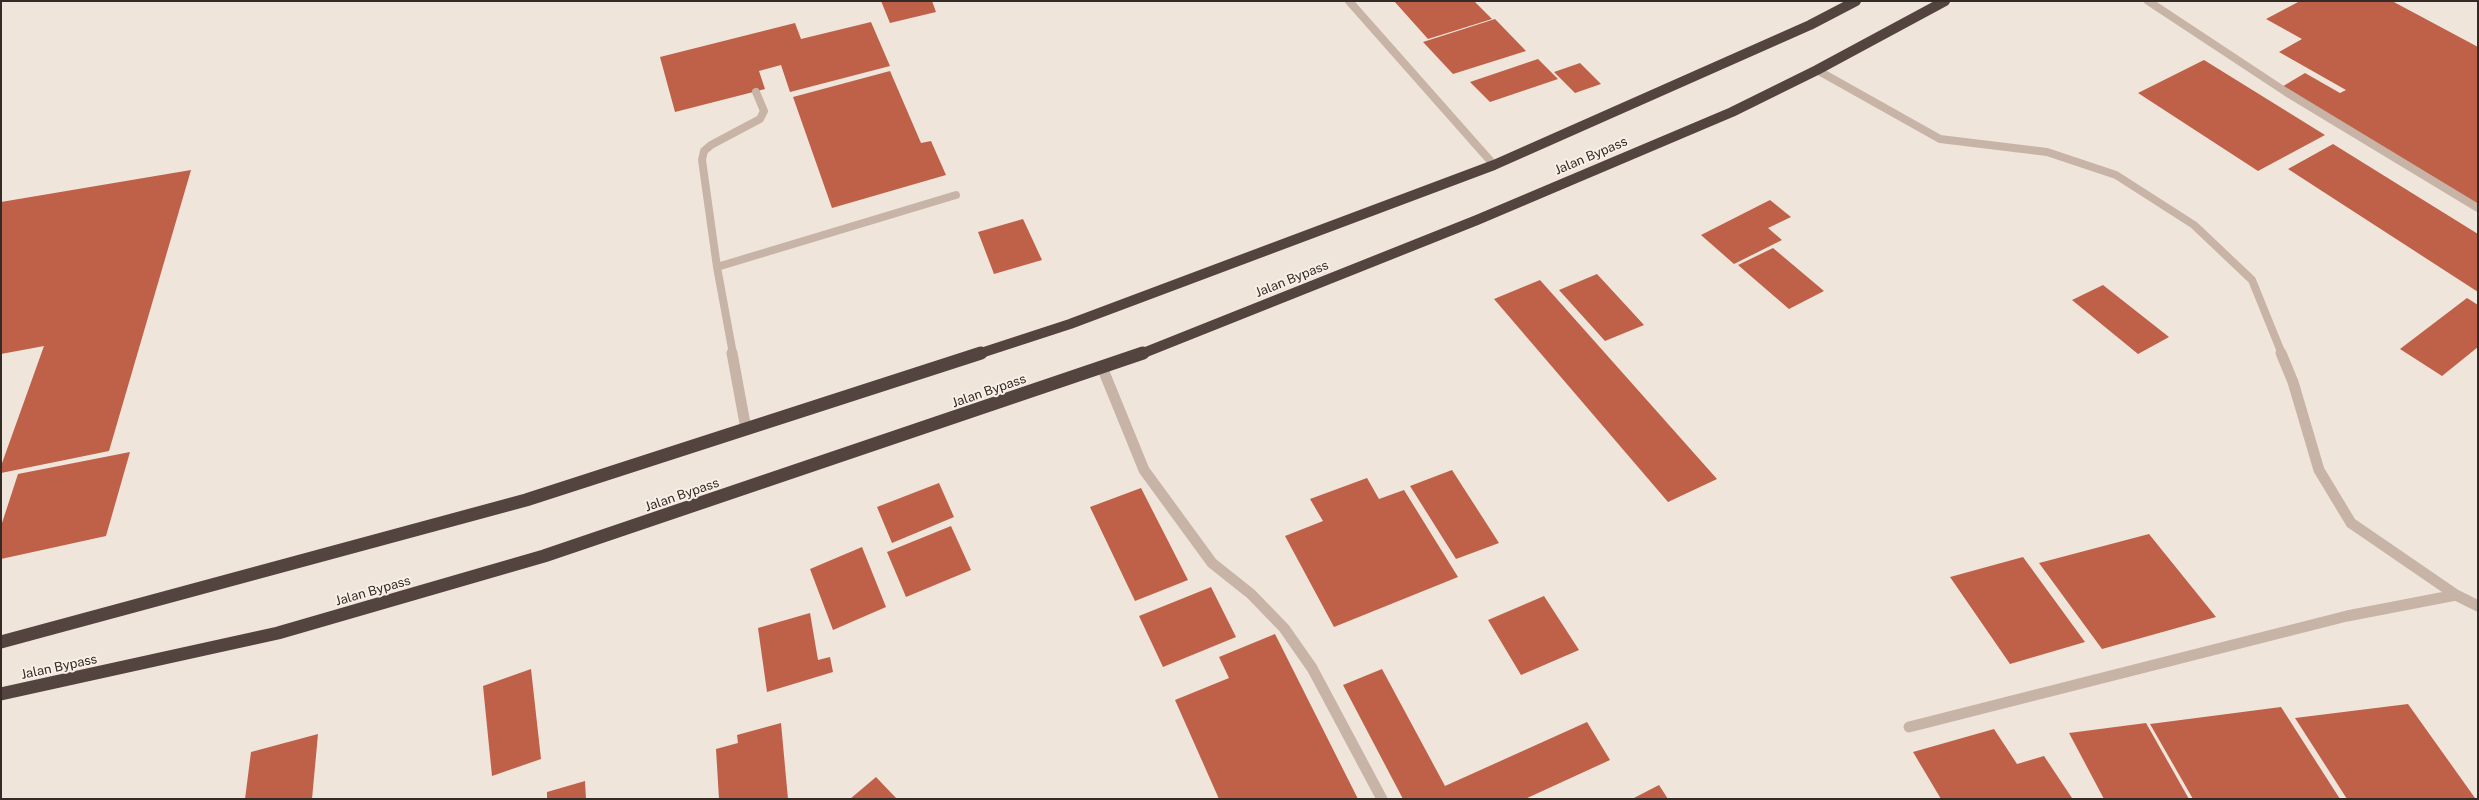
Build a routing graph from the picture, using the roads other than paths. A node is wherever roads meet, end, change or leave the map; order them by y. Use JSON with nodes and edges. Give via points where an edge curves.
{"nodes":[{"id":1,"x":1349,"y":1,"type":"edge"},
{"id":2,"x":1856,"y":1,"type":"edge"},
{"id":3,"x":1945,"y":1,"type":"edge"},
{"id":4,"x":2152,"y":2,"type":"edge"},
{"id":5,"x":1817,"y":70,"type":"junction"},
{"id":6,"x":756,"y":92,"type":"dead end"},
{"id":7,"x":1494,"y":165,"type":"junction"},
{"id":8,"x":956,"y":195,"type":"dead end"},
{"id":9,"x":2478,"y":208,"type":"edge"},
{"id":10,"x":717,"y":267,"type":"junction"},
{"id":11,"x":1102,"y":367,"type":"junction"},
{"id":12,"x":746,"y":429,"type":"junction"},
{"id":13,"x":2456,"y":595,"type":"junction"},
{"id":14,"x":2478,"y":606,"type":"edge"},
{"id":15,"x":1,"y":642,"type":"edge"},
{"id":16,"x":1,"y":694,"type":"edge"},
{"id":17,"x":1910,"y":727,"type":"dead end"},
{"id":18,"x":1382,"y":799,"type":"edge"}],
"edges":[{"from":1,"to":7,"type":"lane"},
{"from":2,"to":7,"type":"highway","via":[[1810,25]]},
{"from":3,"to":5,"type":"highway","name":"Jalan Bypass"},
{"from":4,"to":9,"type":"lane","via":[[2286,92]]},
{"from":5,"to":11,"type":"highway","name":"Jalan Bypass","via":[[1732,112],[1477,220]]},
{"from":5,"to":13,"type":"lane","via":[[1940,139],[2047,152],[2116,175],[2194,225],[2252,280],[2293,382],[2319,470],[2351,522]]},
{"from":6,"to":10,"type":"lane","via":[[764,111],[760,118],[704,151],[702,171]]},
{"from":7,"to":12,"type":"highway","via":[[1070,324]]},
{"from":8,"to":10,"type":"lane"},
{"from":10,"to":12,"type":"lane"},
{"from":11,"to":16,"type":"highway","name":"Jalan Bypass","via":[[544,556],[278,633]]},
{"from":11,"to":18,"type":"lane","via":[[1144,470],[1212,563],[1251,594],[1284,628],[1312,668]]},
{"from":12,"to":15,"type":"highway","via":[[526,500]]},
{"from":13,"to":14,"type":"lane"},
{"from":13,"to":17,"type":"lane","via":[[2347,616]]}]}
